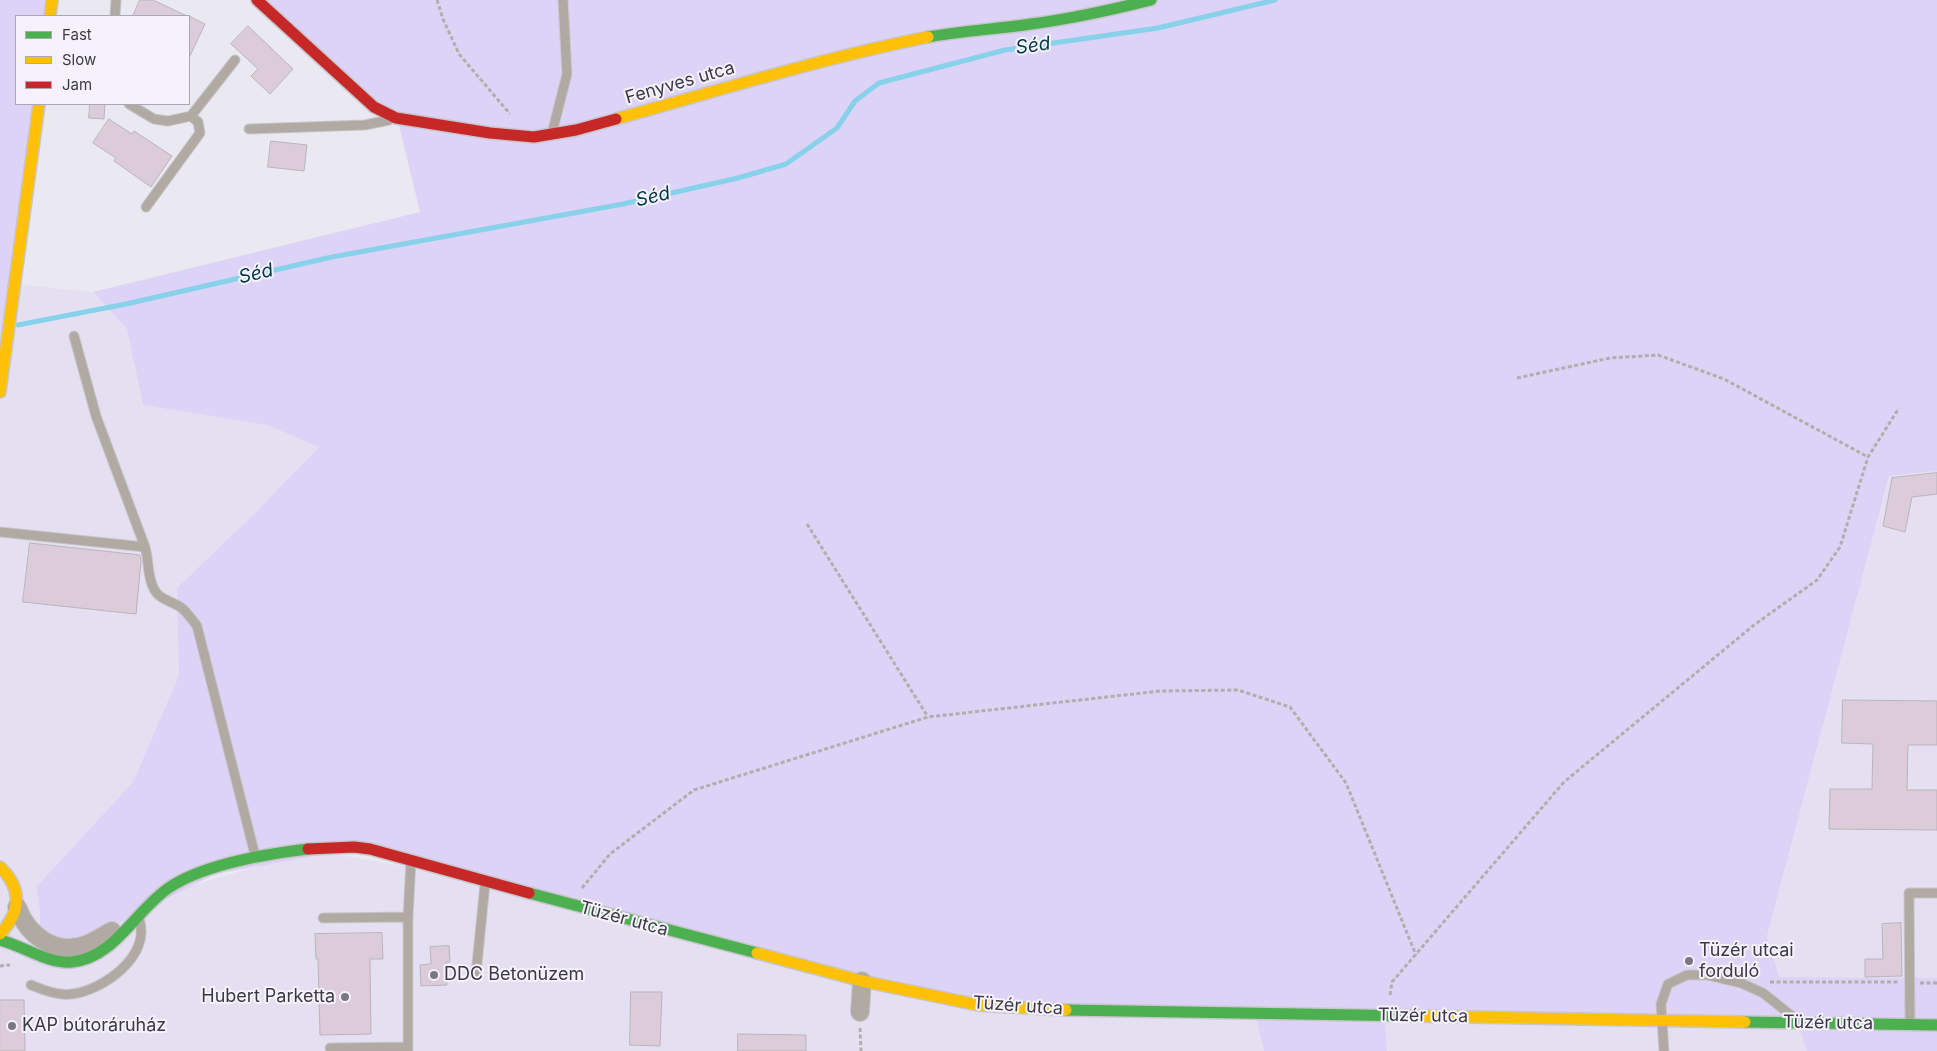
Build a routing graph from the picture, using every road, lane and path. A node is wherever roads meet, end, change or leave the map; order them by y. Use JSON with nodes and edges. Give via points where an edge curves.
{"nodes":[{"id":1,"x":52,"y":0,"type":"edge"},
{"id":2,"x":116,"y":0,"type":"edge"},
{"id":3,"x":257,"y":0,"type":"edge"},
{"id":4,"x":437,"y":0,"type":"edge"},
{"id":5,"x":563,"y":0,"type":"edge"},
{"id":6,"x":1150,"y":0,"type":"edge"},
{"id":7,"x":50,"y":15,"type":"edge"},
{"id":8,"x":115,"y":15,"type":"edge"},
{"id":9,"x":235,"y":60,"type":"dead end"},
{"id":10,"x":39,"y":105,"type":"edge"},
{"id":11,"x":131,"y":105,"type":"edge"},
{"id":12,"x":191,"y":116,"type":"junction"},
{"id":13,"x":396,"y":118,"type":"junction"},
{"id":14,"x":248,"y":129,"type":"dead end"},
{"id":15,"x":552,"y":135,"type":"junction"},
{"id":16,"x":534,"y":137,"type":"junction"},
{"id":17,"x":146,"y":207,"type":"dead end"},
{"id":18,"x":74,"y":336,"type":"dead end"},
{"id":19,"x":1517,"y":378,"type":"dead end"},
{"id":20,"x":0,"y":392,"type":"edge"},
{"id":21,"x":1899,"y":408,"type":"dead end"},
{"id":22,"x":1868,"y":457,"type":"junction"},
{"id":23,"x":808,"y":524,"type":"dead end"},
{"id":24,"x":0,"y":532,"type":"edge"},
{"id":25,"x":145,"y":547,"type":"junction"},
{"id":26,"x":928,"y":717,"type":"junction"},
{"id":27,"x":256,"y":858,"type":"junction"},
{"id":28,"x":411,"y":859,"type":"junction"},
{"id":29,"x":1,"y":867,"type":"edge"},
{"id":30,"x":486,"y":881,"type":"junction"},
{"id":31,"x":1937,"y":894,"type":"edge"},
{"id":32,"x":569,"y":904,"type":"junction"},
{"id":33,"x":17,"y":907,"type":"junction"},
{"id":34,"x":136,"y":915,"type":"junction"},
{"id":35,"x":408,"y":917,"type":"junction"},
{"id":36,"x":323,"y":918,"type":"dead end"},
{"id":37,"x":0,"y":934,"type":"edge"},
{"id":38,"x":0,"y":940,"type":"edge"},
{"id":39,"x":1416,"y":955,"type":"junction"},
{"id":40,"x":476,"y":974,"type":"dead end"},
{"id":41,"x":862,"y":981,"type":"junction"},
{"id":42,"x":1767,"y":982,"type":"dead end"},
{"id":43,"x":1910,"y":982,"type":"junction"},
{"id":44,"x":1937,"y":983,"type":"edge"},
{"id":45,"x":31,"y":985,"type":"dead end"},
{"id":46,"x":860,"y":1012,"type":"joint"},
{"id":47,"x":1386,"y":1015,"type":"junction"},
{"id":48,"x":1662,"y":1020,"type":"junction"},
{"id":49,"x":1801,"y":1022,"type":"junction"},
{"id":50,"x":1910,"y":1024,"type":"junction"},
{"id":51,"x":1937,"y":1025,"type":"edge"},
{"id":52,"x":330,"y":1048,"type":"dead end"},
{"id":53,"x":408,"y":1049,"type":"edge"},
{"id":54,"x":861,"y":1051,"type":"edge"},
{"id":55,"x":1664,"y":1051,"type":"edge"}],
"edges":[{"from":1,"to":7,"type":"street"},
{"from":2,"to":8,"type":"lane"},
{"from":3,"to":13,"type":"street","name":"Fenyves utca","via":[[374,107]]},
{"from":4,"to":16,"type":"path","via":[[459,54]]},
{"from":5,"to":15,"type":"lane","via":[[567,74]]},
{"from":6,"to":15,"type":"street","name":"Fenyves utca","via":[[1032,24],[951,33],[880,47]]},
{"from":9,"to":12,"type":"lane"},
{"from":10,"to":20,"type":"street"},
{"from":11,"to":12,"type":"lane","via":[[154,119],[168,121]]},
{"from":12,"to":17,"type":"lane","via":[[198,122],[200,133]]},
{"from":13,"to":14,"type":"lane","via":[[365,125]]},
{"from":13,"to":16,"type":"street","name":"Fenyves utca"},
{"from":15,"to":16,"type":"street","name":"Fenyves utca"},
{"from":18,"to":25,"type":"lane","via":[[96,416]]},
{"from":19,"to":22,"type":"path","via":[[1610,358],[1658,355],[1724,379]]},
{"from":21,"to":22,"type":"path"},
{"from":22,"to":39,"type":"path","via":[[1840,547],[1817,580],[1754,625],[1564,782]]},
{"from":23,"to":26,"type":"path"},
{"from":24,"to":25,"type":"lane"},
{"from":25,"to":27,"type":"lane","via":[[154,590],[163,599],[180,606],[197,626]]},
{"from":26,"to":32,"type":"path","via":[[694,790],[610,854]]},
{"from":26,"to":39,"type":"path","via":[[1160,691],[1238,690],[1290,706],[1346,783]]},
{"from":27,"to":28,"type":"street","name":"Tüzér utca","via":[[286,852],[354,847]]},
{"from":27,"to":34,"type":"street","name":"Tüzér utca","via":[[214,869],[169,887]]},
{"from":28,"to":30,"type":"street","name":"Tüzér utca"},
{"from":28,"to":35,"type":"lane"},
{"from":29,"to":33,"type":"street","via":[[16,890]]},
{"from":30,"to":32,"type":"street","name":"Tüzér utca"},
{"from":30,"to":40,"type":"lane"},
{"from":31,"to":43,"type":"lane","via":[[1909,893]]},
{"from":32,"to":41,"type":"street","name":"Tüzér utca"},
{"from":33,"to":34,"type":"street","name":"Tüzér utca","via":[[37,937],[66,948],[88,944]]},
{"from":33,"to":37,"type":"street","via":[[8,926]]},
{"from":34,"to":38,"type":"street","name":"Tüzér utca","via":[[103,950],[83,961],[52,961]]},
{"from":34,"to":45,"type":"lane","via":[[140,934],[134,955],[109,979],[92,989],[71,994],[49,992]]},
{"from":35,"to":36,"type":"lane"},
{"from":35,"to":53,"type":"lane"},
{"from":39,"to":47,"type":"path","via":[[1392,982]]},
{"from":41,"to":46,"type":"street"},
{"from":41,"to":47,"type":"street","name":"Tüzér utca","via":[[978,1005],[1029,1010]]},
{"from":42,"to":43,"type":"path"},
{"from":43,"to":44,"type":"path"},
{"from":43,"to":50,"type":"lane"},
{"from":46,"to":54,"type":"path"},
{"from":47,"to":48,"type":"street","name":"Tüzér utca"},
{"from":48,"to":49,"type":"street","name":"Tüzér utca"},
{"from":48,"to":49,"type":"lane","via":[[1661,1004],[1668,984],[1688,975],[1707,975],[1741,983],[1763,994]]},
{"from":48,"to":55,"type":"lane"},
{"from":49,"to":50,"type":"street","name":"Tüzér utca"},
{"from":50,"to":51,"type":"street","name":"Tüzér utca"},
{"from":52,"to":53,"type":"lane"}]}
